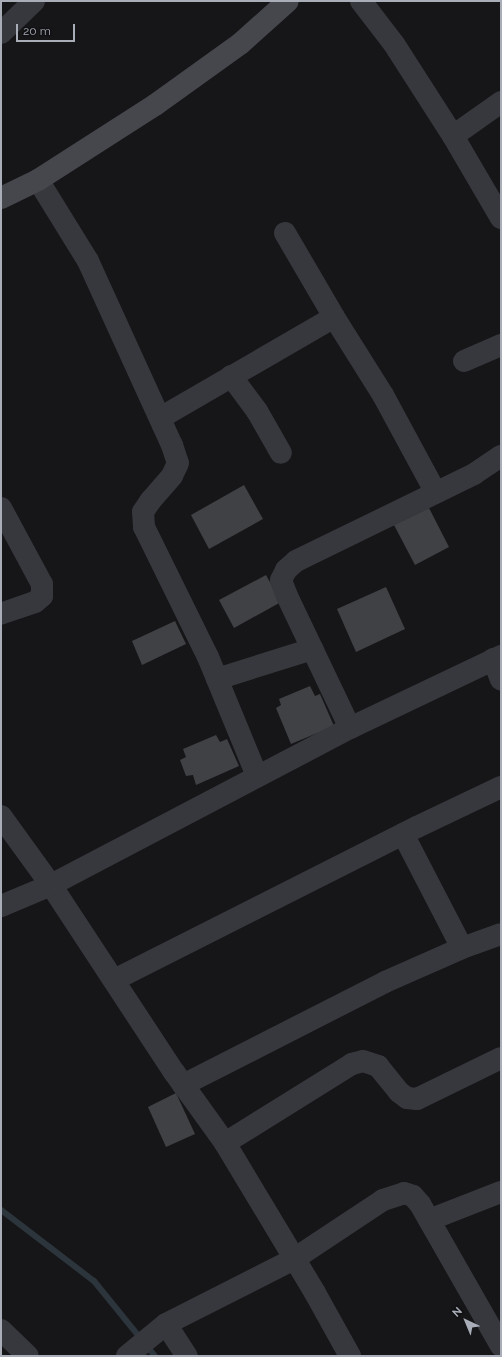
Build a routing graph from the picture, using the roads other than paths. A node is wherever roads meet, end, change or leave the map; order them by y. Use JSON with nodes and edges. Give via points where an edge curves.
{"nodes":[{"id":1,"x":34,"y":1,"type":"edge"},
{"id":2,"x":288,"y":1,"type":"edge"},
{"id":3,"x":361,"y":1,"type":"edge"},
{"id":4,"x":1,"y":33,"type":"edge"},
{"id":5,"x":501,"y":102,"type":"edge"},
{"id":6,"x":453,"y":136,"type":"junction"},
{"id":7,"x":38,"y":180,"type":"junction"},
{"id":8,"x":1,"y":198,"type":"edge"},
{"id":9,"x":501,"y":218,"type":"edge"},
{"id":10,"x":285,"y":233,"type":"dead end"},
{"id":11,"x":334,"y":316,"type":"junction"},
{"id":12,"x":501,"y":345,"type":"edge"},
{"id":13,"x":464,"y":360,"type":"dead end"},
{"id":14,"x":231,"y":376,"type":"junction"},
{"id":15,"x":160,"y":418,"type":"junction"},
{"id":16,"x":281,"y":453,"type":"dead end"},
{"id":17,"x":501,"y":456,"type":"edge"},
{"id":18,"x":436,"y":493,"type":"junction"},
{"id":19,"x":1,"y":508,"type":"edge"},
{"id":20,"x":1,"y":614,"type":"edge"},
{"id":21,"x":312,"y":649,"type":"junction"},
{"id":22,"x":497,"y":658,"type":"edge"},
{"id":23,"x":217,"y":679,"type":"junction"},
{"id":24,"x":501,"y":680,"type":"edge"},
{"id":25,"x":350,"y":728,"type":"junction"},
{"id":26,"x":257,"y":776,"type":"junction"},
{"id":27,"x":501,"y":788,"type":"edge"},
{"id":28,"x":1,"y":816,"type":"edge"},
{"id":29,"x":403,"y":834,"type":"junction"},
{"id":30,"x":51,"y":885,"type":"junction"},
{"id":31,"x":1,"y":906,"type":"edge"},
{"id":32,"x":501,"y":934,"type":"edge"},
{"id":33,"x":462,"y":948,"type":"junction"},
{"id":34,"x":114,"y":980,"type":"junction"},
{"id":35,"x":501,"y":1058,"type":"edge"},
{"id":36,"x":184,"y":1085,"type":"junction"},
{"id":37,"x":225,"y":1143,"type":"junction"},
{"id":38,"x":501,"y":1192,"type":"edge"},
{"id":39,"x":429,"y":1220,"type":"junction"},
{"id":40,"x":294,"y":1259,"type":"junction"},
{"id":41,"x":160,"y":1329,"type":"junction"},
{"id":42,"x":1,"y":1330,"type":"edge"},
{"id":43,"x":501,"y":1346,"type":"edge"},
{"id":44,"x":128,"y":1355,"type":"edge"},
{"id":45,"x":28,"y":1356,"type":"edge"},
{"id":46,"x":187,"y":1356,"type":"edge"},
{"id":47,"x":350,"y":1356,"type":"edge"}],
"edges":[{"from":1,"to":4,"type":"street"},
{"from":2,"to":7,"type":"street","via":[[240,44],[155,105]]},
{"from":3,"to":6,"type":"street","via":[[394,44]]},
{"from":5,"to":6,"type":"street"},
{"from":6,"to":9,"type":"street"},
{"from":7,"to":8,"type":"street"},
{"from":7,"to":15,"type":"street","via":[[88,261]]},
{"from":10,"to":11,"type":"street"},
{"from":11,"to":14,"type":"street"},
{"from":11,"to":18,"type":"street","via":[[383,395]]},
{"from":12,"to":13,"type":"street"},
{"from":14,"to":15,"type":"street"},
{"from":14,"to":16,"type":"street","via":[[257,411]]},
{"from":15,"to":23,"type":"street","via":[[178,463],[172,476],[143,512],[144,527]]},
{"from":17,"to":18,"type":"street","via":[[474,474]]},
{"from":18,"to":21,"type":"street","via":[[296,561],[286,570],[281,580],[286,596]]},
{"from":19,"to":20,"type":"street","via":[[42,584],[42,596],[35,602]]},
{"from":21,"to":23,"type":"street"},
{"from":21,"to":25,"type":"street"},
{"from":22,"to":24,"type":"street"},
{"from":22,"to":25,"type":"street"},
{"from":23,"to":26,"type":"street"},
{"from":25,"to":26,"type":"street"},
{"from":26,"to":30,"type":"street"},
{"from":27,"to":29,"type":"street"},
{"from":28,"to":30,"type":"street"},
{"from":29,"to":33,"type":"street"},
{"from":29,"to":34,"type":"street"},
{"from":30,"to":31,"type":"street"},
{"from":30,"to":34,"type":"street"},
{"from":32,"to":33,"type":"street"},
{"from":33,"to":36,"type":"street","via":[[385,982]]},
{"from":34,"to":36,"type":"street"},
{"from":35,"to":37,"type":"street","via":[[417,1099],[407,1098],[398,1092],[378,1066],[362,1061],[352,1064]]},
{"from":36,"to":37,"type":"street"},
{"from":37,"to":40,"type":"street"},
{"from":38,"to":39,"type":"street"},
{"from":39,"to":40,"type":"street","via":[[412,1196],[404,1193],[396,1195],[383,1200]]},
{"from":39,"to":43,"type":"street"},
{"from":40,"to":41,"type":"street"},
{"from":40,"to":47,"type":"street"},
{"from":41,"to":44,"type":"street"},
{"from":41,"to":46,"type":"street"},
{"from":42,"to":45,"type":"street"}]}
